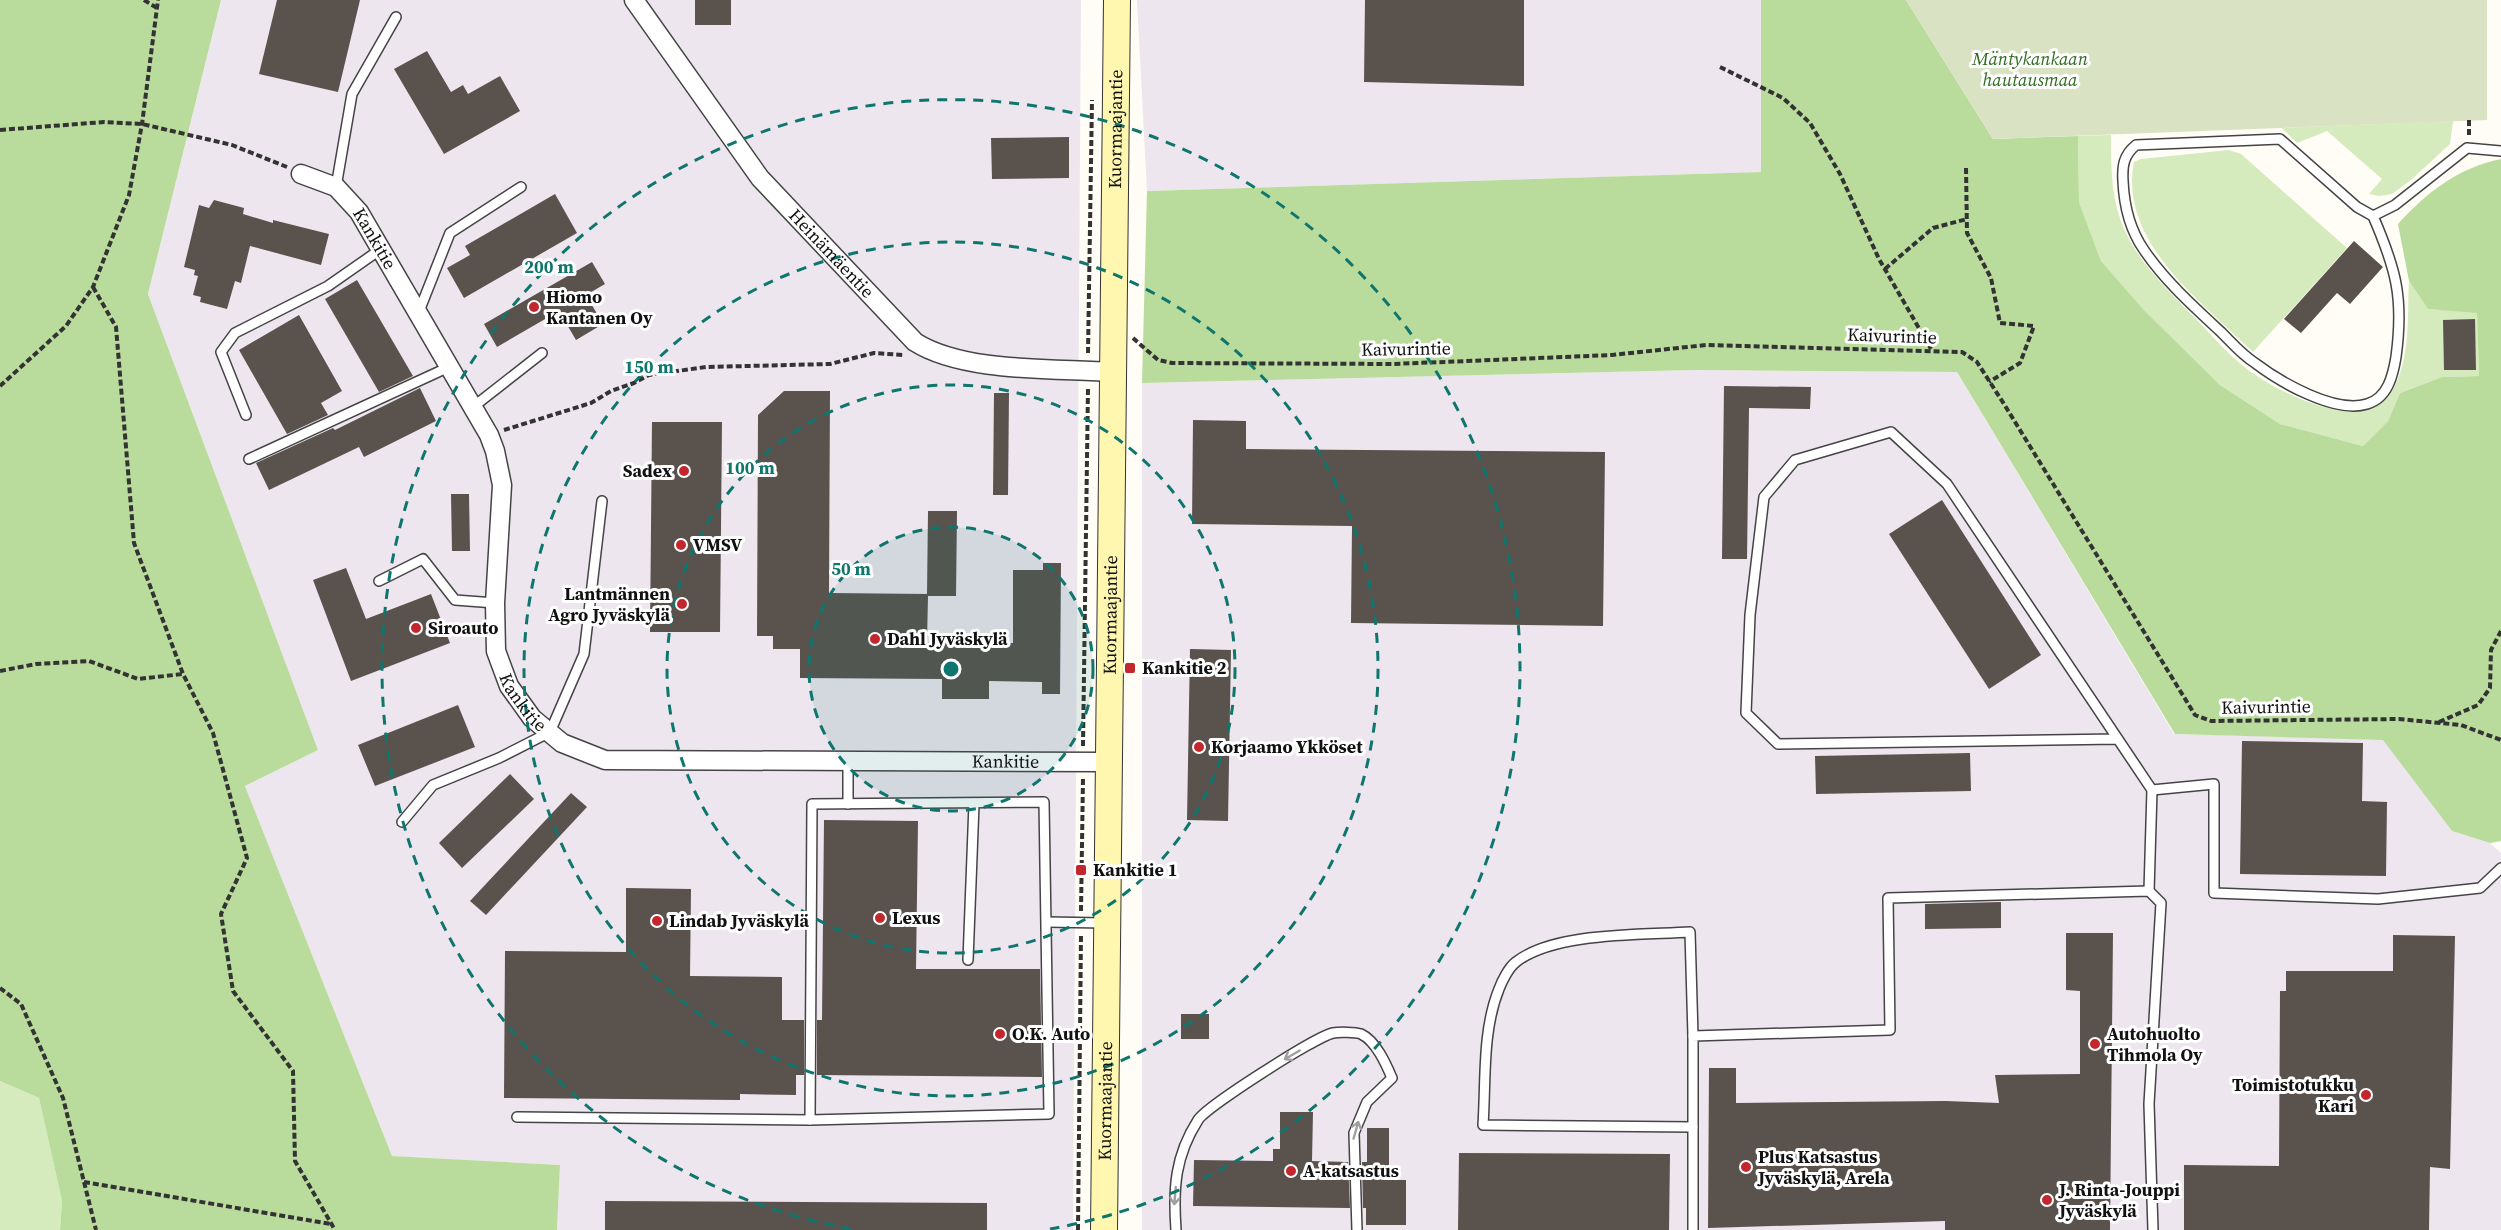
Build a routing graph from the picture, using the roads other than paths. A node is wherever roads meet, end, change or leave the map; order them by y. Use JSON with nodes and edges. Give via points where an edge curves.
{"nodes":[{"id":1,"x":634,"y":0,"type":"edge"},
{"id":2,"x":1117,"y":0,"type":"edge"},
{"id":3,"x":396,"y":17,"type":"dead end"},
{"id":4,"x":2501,"y":151,"type":"edge"},
{"id":5,"x":301,"y":174,"type":"road end"},
{"id":6,"x":336,"y":187,"type":"junction"},
{"id":7,"x":521,"y":187,"type":"dead end"},
{"id":8,"x":2373,"y":216,"type":"junction"},
{"id":9,"x":381,"y":249,"type":"junction"},
{"id":10,"x":418,"y":314,"type":"junction"},
{"id":11,"x":542,"y":352,"type":"dead end"},
{"id":12,"x":450,"y":367,"type":"junction"},
{"id":13,"x":1100,"y":371,"type":"junction"},
{"id":14,"x":473,"y":407,"type":"junction"},
{"id":15,"x":246,"y":415,"type":"dead end"},
{"id":16,"x":249,"y":459,"type":"dead end"},
{"id":17,"x":602,"y":501,"type":"dead end"},
{"id":18,"x":379,"y":581,"type":"dead end"},
{"id":19,"x":495,"y":603,"type":"junction"},
{"id":20,"x":550,"y":732,"type":"junction"},
{"id":21,"x":2118,"y":739,"type":"junction"},
{"id":22,"x":848,"y":761,"type":"junction"},
{"id":23,"x":1109,"y":762,"type":"junction"},
{"id":24,"x":2152,"y":790,"type":"junction"},
{"id":25,"x":848,"y":804,"type":"junction"},
{"id":26,"x":974,"y":804,"type":"junction"},
{"id":27,"x":402,"y":822,"type":"dead end"},
{"id":28,"x":2501,"y":868,"type":"edge"},
{"id":29,"x":2149,"y":891,"type":"junction"},
{"id":30,"x":1047,"y":922,"type":"junction"},
{"id":31,"x":1108,"y":923,"type":"junction"},
{"id":32,"x":968,"y":960,"type":"dead end"},
{"id":33,"x":1693,"y":1036,"type":"junction"},
{"id":34,"x":517,"y":1117,"type":"dead end"},
{"id":35,"x":810,"y":1120,"type":"junction"},
{"id":36,"x":1693,"y":1127,"type":"junction"},
{"id":37,"x":1104,"y":1230,"type":"edge"},
{"id":38,"x":1176,"y":1230,"type":"edge"},
{"id":39,"x":1357,"y":1230,"type":"edge"},
{"id":40,"x":1693,"y":1230,"type":"edge"},
{"id":41,"x":2153,"y":1230,"type":"edge"}],
"edges":[{"from":1,"to":13,"type":"street","name":"Heinämäentie","via":[[760,178],[915,342],[961,362]]},
{"from":2,"to":13,"type":"street","name":"Kuormaajantie","via":[[1114,339]]},
{"from":3,"to":6,"type":"lane","via":[[352,94]]},
{"from":4,"to":8,"type":"lane","via":[[2467,148],[2395,205]]},
{"from":5,"to":6,"type":"street","name":"Kankitie"},
{"from":6,"to":9,"type":"street","name":"Kankitie","via":[[359,212]]},
{"from":7,"to":10,"type":"lane","via":[[450,233]]},
{"from":8,"to":8,"type":"lane","via":[[2357,207],[2280,139],[2136,145],[2126,153],[2124,195],[2130,220],[2142,248],[2162,273],[2253,362],[2324,400],[2352,406],[2368,404],[2383,394],[2393,376],[2397,350],[2398,286]]},
{"from":9,"to":10,"type":"street","name":"Kankitie"},
{"from":9,"to":15,"type":"lane","via":[[328,286],[235,333],[221,352]]},
{"from":10,"to":12,"type":"street","name":"Kankitie"},
{"from":11,"to":14,"type":"lane"},
{"from":12,"to":14,"type":"street","name":"Kankitie"},
{"from":12,"to":16,"type":"lane"},
{"from":13,"to":23,"type":"street","name":"Kuormaajantie"},
{"from":14,"to":19,"type":"street","name":"Kankitie","via":[[489,435],[502,485]]},
{"from":17,"to":20,"type":"lane","via":[[584,654]]},
{"from":18,"to":19,"type":"lane","via":[[423,559],[455,600]]},
{"from":19,"to":20,"type":"street","name":"Kankitie","via":[[496,651],[509,686],[532,718]]},
{"from":20,"to":22,"type":"street","name":"Kankitie","via":[[562,742],[605,759]]},
{"from":20,"to":27,"type":"lane","via":[[500,758],[433,785]]},
{"from":21,"to":21,"type":"lane","via":[[1947,484],[1891,432],[1795,460],[1764,497],[1750,615],[1746,713],[1778,744]]},
{"from":21,"to":24,"type":"lane"},
{"from":22,"to":23,"type":"street","name":"Kankitie"},
{"from":22,"to":25,"type":"lane"},
{"from":23,"to":31,"type":"street","name":"Kuormaajantie"},
{"from":24,"to":28,"type":"lane","via":[[2214,784],[2214,892],[2378,899],[2480,888]]},
{"from":24,"to":29,"type":"lane"},
{"from":25,"to":26,"type":"lane"},
{"from":25,"to":35,"type":"lane","via":[[812,804]]},
{"from":26,"to":30,"type":"lane","via":[[1044,802]]},
{"from":26,"to":32,"type":"lane"},
{"from":29,"to":33,"type":"lane","via":[[1888,898],[1890,1029]]},
{"from":29,"to":41,"type":"lane","via":[[2162,903],[2149,1104]]},
{"from":30,"to":31,"type":"lane"},
{"from":30,"to":35,"type":"lane","via":[[1049,1114]]},
{"from":31,"to":37,"type":"street","name":"Kuormaajantie"},
{"from":33,"to":36,"type":"lane"},
{"from":33,"to":36,"type":"lane","via":[[1690,932],[1593,938],[1540,948],[1514,963],[1499,988],[1488,1030],[1483,1125]]},
{"from":34,"to":35,"type":"lane"},
{"from":36,"to":40,"type":"lane"},
{"from":39,"to":38,"type":"lane","one_way":true,"via":[[1354,1133],[1367,1102],[1392,1078],[1380,1052],[1361,1034],[1333,1033],[1260,1074],[1200,1117],[1180,1154],[1174,1202]]}]}
